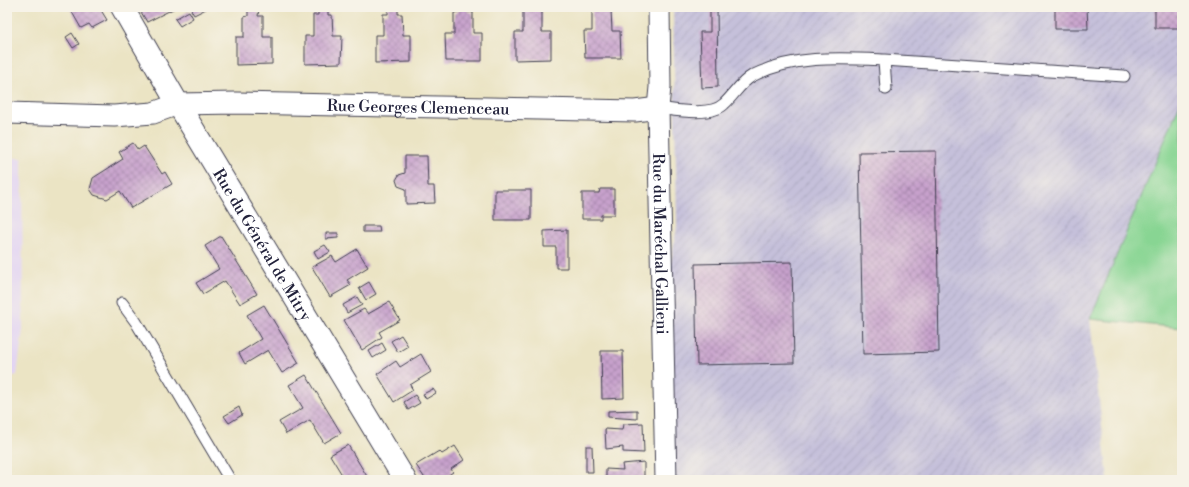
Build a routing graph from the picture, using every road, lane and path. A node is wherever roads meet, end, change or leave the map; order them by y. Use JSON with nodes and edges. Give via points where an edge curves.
{"nodes":[{"id":1,"x":122,"y":7,"type":"edge"},
{"id":2,"x":659,"y":7,"type":"edge"},
{"id":3,"x":884,"y":60,"type":"junction"},
{"id":4,"x":1124,"y":76,"type":"dead end"},
{"id":5,"x":886,"y":88,"type":"dead end"},
{"id":6,"x":178,"y":104,"type":"junction"},
{"id":7,"x":658,"y":108,"type":"junction"},
{"id":8,"x":7,"y":113,"type":"edge"},
{"id":9,"x":122,"y":303,"type":"dead end"},
{"id":10,"x":230,"y":480,"type":"edge"},
{"id":11,"x":405,"y":480,"type":"edge"},
{"id":12,"x":666,"y":480,"type":"edge"}],
"edges":[{"from":1,"to":6,"type":"street","name":"Rue du Général de Mitry"},
{"from":2,"to":7,"type":"street","name":"Rue du Maréchal Gallieni"},
{"from":3,"to":4,"type":"lane"},
{"from":3,"to":5,"type":"lane"},
{"from":3,"to":7,"type":"lane","via":[[826,58],[784,64],[751,76],[723,106],[700,112]]},
{"from":6,"to":7,"type":"street","name":"Rue Georges Clemenceau","via":[[244,103],[635,111]]},
{"from":6,"to":8,"type":"street","name":"Rue Georges Clemenceau","via":[[153,113],[114,116]]},
{"from":6,"to":11,"type":"street","name":"Rue du Général de Mitry"},
{"from":7,"to":12,"type":"street","name":"Rue du Maréchal Gallieni"},
{"from":9,"to":10,"type":"lane","via":[[136,322]]}]}
